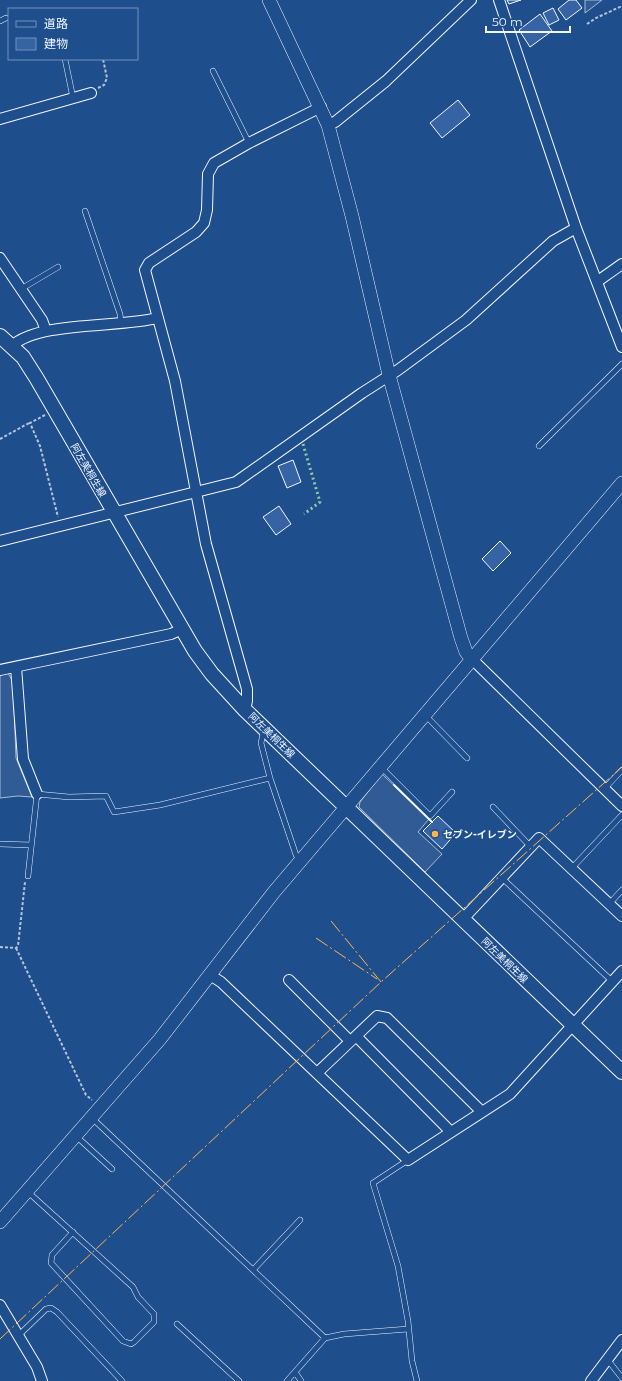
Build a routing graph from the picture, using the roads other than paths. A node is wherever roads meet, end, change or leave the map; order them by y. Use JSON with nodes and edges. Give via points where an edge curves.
{"nodes":[{"id":1,"x":269,"y":0,"type":"edge"},
{"id":2,"x":471,"y":0,"type":"edge"},
{"id":3,"x":499,"y":0,"type":"edge"},
{"id":4,"x":6,"y":18,"type":"dead end"},
{"id":5,"x":0,"y":21,"type":"edge"},
{"id":6,"x":65,"y":60,"type":"edge"},
{"id":7,"x":213,"y":71,"type":"dead end"},
{"id":8,"x":91,"y":93,"type":"road end"},
{"id":9,"x":73,"y":98,"type":"junction"},
{"id":10,"x":321,"y":108,"type":"junction"},
{"id":11,"x":0,"y":119,"type":"edge"},
{"id":12,"x":328,"y":125,"type":"junction"},
{"id":13,"x":249,"y":143,"type":"junction"},
{"id":14,"x":85,"y":210,"type":"dead end"},
{"id":15,"x":576,"y":228,"type":"junction"},
{"id":16,"x":0,"y":258,"type":"edge"},
{"id":17,"x":622,"y":264,"type":"edge"},
{"id":18,"x":58,"y":267,"type":"dead end"},
{"id":19,"x":598,"y":281,"type":"junction"},
{"id":20,"x":21,"y":289,"type":"junction"},
{"id":21,"x":157,"y":318,"type":"junction"},
{"id":22,"x":121,"y":323,"type":"junction"},
{"id":23,"x":46,"y":332,"type":"junction"},
{"id":24,"x":0,"y":336,"type":"edge"},
{"id":25,"x":12,"y":346,"type":"junction"},
{"id":26,"x":622,"y":347,"type":"edge"},
{"id":27,"x":622,"y":364,"type":"edge"},
{"id":28,"x":390,"y":375,"type":"junction"},
{"id":29,"x":540,"y":446,"type":"dead end"},
{"id":30,"x":622,"y":483,"type":"edge"},
{"id":31,"x":196,"y":492,"type":"junction"},
{"id":32,"x":115,"y":514,"type":"junction"},
{"id":33,"x":0,"y":541,"type":"edge"},
{"id":34,"x":182,"y":629,"type":"junction"},
{"id":35,"x":472,"y":659,"type":"junction"},
{"id":36,"x":16,"y":667,"type":"junction"},
{"id":37,"x":0,"y":670,"type":"edge"},
{"id":38,"x":245,"y":710,"type":"junction"},
{"id":39,"x":424,"y":714,"type":"junction"},
{"id":40,"x":264,"y":729,"type":"junction"},
{"id":41,"x":467,"y":758,"type":"dead end"},
{"id":42,"x":380,"y":767,"type":"junction"},
{"id":43,"x":622,"y":770,"type":"edge"},
{"id":44,"x":270,"y":778,"type":"junction"},
{"id":45,"x":605,"y":788,"type":"junction"},
{"id":46,"x":452,"y":792,"type":"dead end"},
{"id":47,"x":37,"y":794,"type":"junction"},
{"id":48,"x":345,"y":806,"type":"junction"},
{"id":49,"x":622,"y":806,"type":"edge"},
{"id":50,"x":493,"y":807,"type":"dead end"},
{"id":51,"x":622,"y":815,"type":"edge"},
{"id":52,"x":0,"y":844,"type":"edge"},
{"id":53,"x":31,"y":845,"type":"junction"},
{"id":54,"x":530,"y":846,"type":"junction"},
{"id":55,"x":300,"y":860,"type":"junction"},
{"id":56,"x":572,"y":868,"type":"junction"},
{"id":57,"x":28,"y":876,"type":"road end"},
{"id":58,"x":501,"y":877,"type":"junction"},
{"id":59,"x":622,"y":890,"type":"edge"},
{"id":60,"x":609,"y":904,"type":"junction"},
{"id":61,"x":622,"y":916,"type":"edge"},
{"id":62,"x":463,"y":919,"type":"junction"},
{"id":63,"x":622,"y":971,"type":"edge"},
{"id":64,"x":210,"y":975,"type":"junction"},
{"id":65,"x":289,"y":980,"type":"dead end"},
{"id":66,"x":613,"y":982,"type":"junction"},
{"id":67,"x":573,"y":1025,"type":"junction"},
{"id":68,"x":353,"y":1038,"type":"junction"},
{"id":69,"x":622,"y":1072,"type":"edge"},
{"id":70,"x":317,"y":1073,"type":"junction"},
{"id":71,"x":482,"y":1112,"type":"junction"},
{"id":72,"x":96,"y":1113,"type":"junction"},
{"id":73,"x":450,"y":1131,"type":"junction"},
{"id":74,"x":76,"y":1136,"type":"junction"},
{"id":75,"x":408,"y":1160,"type":"junction"},
{"id":76,"x":112,"y":1169,"type":"dead end"},
{"id":77,"x":28,"y":1192,"type":"junction"},
{"id":78,"x":300,"y":1220,"type":"dead end"},
{"id":79,"x":0,"y":1222,"type":"edge"},
{"id":80,"x":73,"y":1232,"type":"junction"},
{"id":81,"x":253,"y":1270,"type":"junction"},
{"id":82,"x":0,"y":1305,"type":"edge"},
{"id":83,"x":177,"y":1324,"type":"dead end"},
{"id":84,"x":408,"y":1330,"type":"junction"},
{"id":85,"x":18,"y":1335,"type":"junction"},
{"id":86,"x":325,"y":1338,"type":"junction"},
{"id":87,"x":622,"y":1340,"type":"edge"},
{"id":88,"x":607,"y":1359,"type":"junction"},
{"id":89,"x":294,"y":1372,"type":"junction"},
{"id":90,"x":622,"y":1378,"type":"edge"},
{"id":91,"x":40,"y":1381,"type":"edge"},
{"id":92,"x":122,"y":1381,"type":"edge"},
{"id":93,"x":239,"y":1381,"type":"edge"},
{"id":94,"x":287,"y":1381,"type":"edge"},
{"id":95,"x":301,"y":1381,"type":"edge"},
{"id":96,"x":417,"y":1381,"type":"edge"},
{"id":97,"x":591,"y":1381,"type":"edge"}],
"edges":[{"from":1,"to":10,"type":"street"},
{"from":2,"to":12,"type":"street","via":[[386,81],[336,122]]},
{"from":3,"to":15,"type":"street"},
{"from":4,"to":5,"type":"lane"},
{"from":6,"to":9,"type":"lane"},
{"from":7,"to":13,"type":"lane"},
{"from":8,"to":9,"type":"street"},
{"from":9,"to":11,"type":"street"},
{"from":10,"to":12,"type":"street"},
{"from":10,"to":13,"type":"street"},
{"from":12,"to":28,"type":"street"},
{"from":13,"to":21,"type":"street","via":[[218,159],[211,167],[208,174],[206,217],[200,228],[146,266]]},
{"from":14,"to":22,"type":"lane"},
{"from":15,"to":19,"type":"street"},
{"from":15,"to":28,"type":"street","via":[[553,241],[466,320]]},
{"from":16,"to":20,"type":"street"},
{"from":17,"to":19,"type":"street"},
{"from":18,"to":20,"type":"lane"},
{"from":19,"to":26,"type":"street"},
{"from":20,"to":23,"type":"street","via":[[42,320]]},
{"from":21,"to":22,"type":"street"},
{"from":21,"to":31,"type":"street","via":[[175,381]]},
{"from":22,"to":23,"type":"street"},
{"from":23,"to":25,"type":"street","via":[[21,338]]},
{"from":24,"to":25,"type":"main road","name":"阿左美桐生線"},
{"from":25,"to":32,"type":"main road","name":"阿左美桐生線","via":[[28,364]]},
{"from":27,"to":29,"type":"lane"},
{"from":28,"to":31,"type":"street","via":[[243,478],[229,485]]},
{"from":28,"to":35,"type":"street","via":[[461,638],[466,652]]},
{"from":30,"to":35,"type":"street"},
{"from":31,"to":32,"type":"street","via":[[143,504]]},
{"from":31,"to":38,"type":"street","via":[[204,537],[247,689]]},
{"from":32,"to":33,"type":"street"},
{"from":32,"to":34,"type":"main road","name":"阿左美桐生線"},
{"from":34,"to":36,"type":"street","via":[[171,634]]},
{"from":34,"to":38,"type":"main road","name":"阿左美桐生線","via":[[212,674]]},
{"from":35,"to":39,"type":"street"},
{"from":35,"to":45,"type":"street"},
{"from":36,"to":37,"type":"street"},
{"from":36,"to":47,"type":"street","via":[[23,759]]},
{"from":38,"to":40,"type":"main road","name":"阿左美桐生線"},
{"from":39,"to":41,"type":"lane"},
{"from":39,"to":42,"type":"street"},
{"from":40,"to":44,"type":"lane","via":[[261,743]]},
{"from":40,"to":48,"type":"main road","name":"阿左美桐生線"},
{"from":42,"to":46,"type":"lane","via":[[430,816]]},
{"from":42,"to":48,"type":"street"},
{"from":43,"to":45,"type":"lane"},
{"from":44,"to":47,"type":"lane","via":[[160,805],[114,812],[106,796]]},
{"from":44,"to":55,"type":"lane","via":[[294,850]]},
{"from":45,"to":49,"type":"street"},
{"from":47,"to":53,"type":"lane"},
{"from":48,"to":55,"type":"street"},
{"from":48,"to":62,"type":"main road","name":"阿左美桐生線"},
{"from":50,"to":54,"type":"lane"},
{"from":51,"to":56,"type":"lane"},
{"from":52,"to":53,"type":"lane"},
{"from":53,"to":57,"type":"lane"},
{"from":54,"to":56,"type":"street","via":[[539,838]]},
{"from":54,"to":58,"type":"street"},
{"from":55,"to":64,"type":"street"},
{"from":56,"to":60,"type":"street"},
{"from":58,"to":62,"type":"street"},
{"from":58,"to":66,"type":"lane"},
{"from":59,"to":60,"type":"lane"},
{"from":60,"to":61,"type":"street"},
{"from":62,"to":67,"type":"main road","name":"阿左美桐生線"},
{"from":63,"to":66,"type":"street"},
{"from":64,"to":70,"type":"street","via":[[221,982]]},
{"from":64,"to":72,"type":"street","via":[[160,1039]]},
{"from":65,"to":68,"type":"street"},
{"from":66,"to":67,"type":"street"},
{"from":67,"to":69,"type":"main road","name":"阿左美桐生線"},
{"from":67,"to":71,"type":"street","via":[[510,1094]]},
{"from":68,"to":70,"type":"street"},
{"from":68,"to":71,"type":"street","via":[[377,1016],[387,1018]]},
{"from":68,"to":73,"type":"street"},
{"from":70,"to":75,"type":"street"},
{"from":71,"to":73,"type":"street"},
{"from":72,"to":74,"type":"street"},
{"from":72,"to":81,"type":"lane"},
{"from":73,"to":75,"type":"street"},
{"from":74,"to":76,"type":"lane"},
{"from":74,"to":77,"type":"street"},
{"from":75,"to":84,"type":"lane","via":[[373,1183],[398,1266]]},
{"from":77,"to":79,"type":"street"},
{"from":77,"to":80,"type":"lane"},
{"from":78,"to":81,"type":"lane"},
{"from":80,"to":80,"type":"lane","via":[[133,1287],[138,1297],[154,1314],[154,1322],[131,1344],[123,1341],[51,1263],[52,1255]]},
{"from":81,"to":86,"type":"lane"},
{"from":82,"to":85,"type":"street"},
{"from":83,"to":93,"type":"lane"},
{"from":84,"to":86,"type":"lane","via":[[344,1334]]},
{"from":84,"to":96,"type":"lane"},
{"from":85,"to":91,"type":"street","via":[[37,1368]]},
{"from":85,"to":92,"type":"lane","via":[[46,1309],[51,1308]]},
{"from":86,"to":89,"type":"lane"},
{"from":87,"to":88,"type":"street"},
{"from":88,"to":90,"type":"lane"},
{"from":88,"to":97,"type":"street"},
{"from":89,"to":94,"type":"lane"},
{"from":89,"to":95,"type":"lane"}]}
